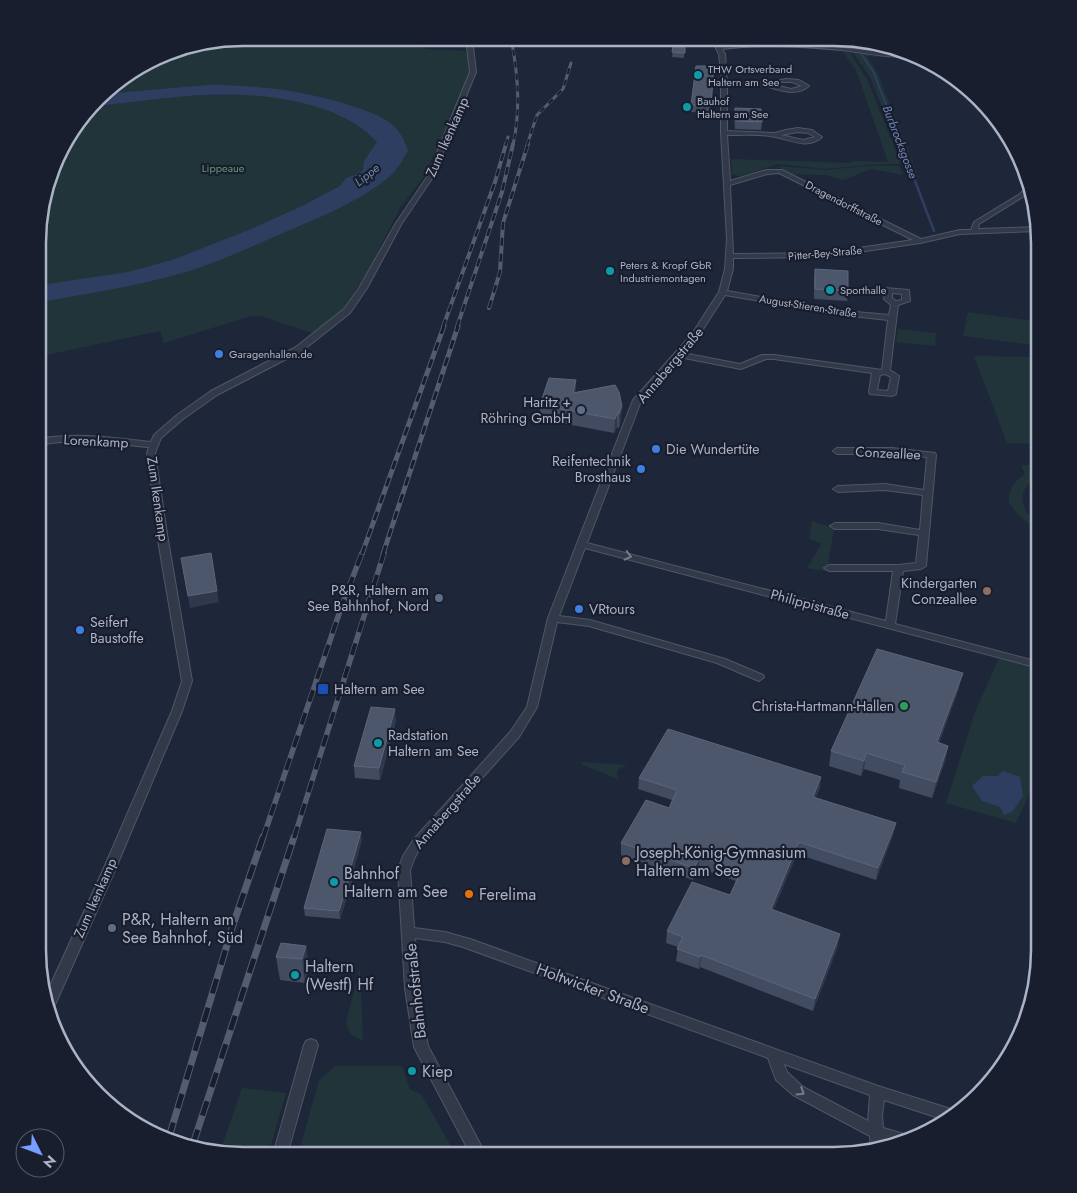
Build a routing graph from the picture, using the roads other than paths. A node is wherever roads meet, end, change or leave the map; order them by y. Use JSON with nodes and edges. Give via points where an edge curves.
{"nodes":[{"id":1,"x":470,"y":46,"type":"edge"},
{"id":2,"x":738,"y":46,"type":"edge"},
{"id":3,"x":783,"y":46,"type":"edge"},
{"id":4,"x":720,"y":48,"type":"joint"},
{"id":5,"x":887,"y":54,"type":"edge"},
{"id":6,"x":723,"y":83,"type":"junction"},
{"id":7,"x":766,"y":84,"type":"junction"},
{"id":8,"x":724,"y":133,"type":"junction"},
{"id":9,"x":776,"y":135,"type":"junction"},
{"id":10,"x":728,"y":184,"type":"junction"},
{"id":11,"x":1024,"y":193,"type":"edge"},
{"id":12,"x":1030,"y":230,"type":"edge"},
{"id":13,"x":974,"y":231,"type":"junction"},
{"id":14,"x":920,"y":241,"type":"junction"},
{"id":15,"x":730,"y":256,"type":"junction"},
{"id":16,"x":723,"y":292,"type":"junction"},
{"id":17,"x":896,"y":304,"type":"dead end"},
{"id":18,"x":892,"y":318,"type":"junction"},
{"id":19,"x":679,"y":355,"type":"junction"},
{"id":20,"x":46,"y":441,"type":"edge"},
{"id":21,"x":152,"y":445,"type":"junction"},
{"id":22,"x":837,"y":451,"type":"dead end"},
{"id":23,"x":838,"y":489,"type":"dead end"},
{"id":24,"x":928,"y":493,"type":"junction"},
{"id":25,"x":835,"y":526,"type":"dead end"},
{"id":26,"x":924,"y":533,"type":"junction"},
{"id":27,"x":581,"y":544,"type":"junction"},
{"id":28,"x":829,"y":568,"type":"dead end"},
{"id":29,"x":898,"y":568,"type":"junction"},
{"id":30,"x":553,"y":618,"type":"junction"},
{"id":31,"x":890,"y":626,"type":"junction"},
{"id":32,"x":1031,"y":663,"type":"edge"},
{"id":33,"x":760,"y":677,"type":"dead end"},
{"id":34,"x":410,"y":932,"type":"junction"},
{"id":35,"x":52,"y":996,"type":"edge"},
{"id":36,"x":311,"y":1045,"type":"dead end"},
{"id":37,"x":774,"y":1054,"type":"junction"},
{"id":38,"x":878,"y":1092,"type":"junction"},
{"id":39,"x":944,"y":1113,"type":"edge"},
{"id":40,"x":876,"y":1132,"type":"junction"},
{"id":41,"x":893,"y":1137,"type":"edge"},
{"id":42,"x":877,"y":1142,"type":"edge"},
{"id":43,"x":282,"y":1147,"type":"edge"},
{"id":44,"x":475,"y":1147,"type":"edge"}],
"edges":[{"from":1,"to":21,"type":"street","name":"Zum Ikenkamp","via":[[473,72],[430,177],[399,222],[347,311],[300,349],[214,393],[180,417]]},
{"from":2,"to":4,"type":"street"},
{"from":3,"to":5,"type":"street"},
{"from":4,"to":6,"type":"street","name":"Annabergstraße"},
{"from":6,"to":7,"type":"street"},
{"from":6,"to":8,"type":"street","name":"Annabergstraße"},
{"from":7,"to":7,"type":"street","via":[[794,90],[806,86],[794,81]]},
{"from":8,"to":9,"type":"street"},
{"from":8,"to":10,"type":"street","name":"Annabergstraße"},
{"from":9,"to":9,"type":"street","via":[[787,140],[807,141],[819,137],[814,133],[793,131]]},
{"from":10,"to":14,"type":"street","name":"Dragendorffstraße","via":[[780,171]]},
{"from":10,"to":15,"type":"street","name":"Annabergstraße"},
{"from":11,"to":13,"type":"street","via":[[976,223]]},
{"from":12,"to":13,"type":"street","name":"Pitter-Bey-Straße"},
{"from":13,"to":14,"type":"street","name":"Pitter-Bey-Straße"},
{"from":14,"to":15,"type":"street","name":"Pitter-Bey-Straße","via":[[825,255]]},
{"from":15,"to":16,"type":"street","name":"Annabergstraße"},
{"from":16,"to":18,"type":"street","name":"August-Stieren-Straße","via":[[834,312]]},
{"from":16,"to":19,"type":"street","name":"Annabergstraße"},
{"from":17,"to":18,"type":"street"},
{"from":18,"to":19,"type":"street","via":[[883,371],[774,357],[765,357],[741,367]]},
{"from":19,"to":27,"type":"street","name":"Annabergstraße","via":[[637,400]]},
{"from":20,"to":21,"type":"street","name":"Lorenkamp","via":[[86,438]]},
{"from":21,"to":35,"type":"street","name":"Zum Ikenkamp","via":[[162,534],[187,681],[177,712]]},
{"from":22,"to":24,"type":"street","name":"Conzeallee","via":[[892,451],[932,456]]},
{"from":23,"to":24,"type":"street","via":[[885,487]]},
{"from":24,"to":26,"type":"street","name":"Conzeallee"},
{"from":25,"to":26,"type":"street","via":[[878,526]]},
{"from":26,"to":29,"type":"street","name":"Conzeallee","via":[[921,566]]},
{"from":27,"to":30,"type":"street","name":"Annabergstraße"},
{"from":27,"to":31,"type":"street","name":"Philippistraße","one_way":true},
{"from":28,"to":29,"type":"street","name":"Conzeallee"},
{"from":29,"to":31,"type":"street"},
{"from":30,"to":33,"type":"street","via":[[599,625],[721,661]]},
{"from":30,"to":34,"type":"street","name":"Annabergstraße","via":[[532,707],[515,734],[409,856],[404,870]]},
{"from":31,"to":32,"type":"street","name":"Philippistraße"},
{"from":34,"to":37,"type":"street","name":"Holtwicker Straße","via":[[465,943]]},
{"from":34,"to":44,"type":"street","name":"Bahnhofstraße","via":[[412,988],[421,1047]]},
{"from":36,"to":43,"type":"street"},
{"from":37,"to":38,"type":"street","name":"Holtwicker Straße"},
{"from":37,"to":40,"type":"street","one_way":true,"via":[[781,1076],[798,1091]]},
{"from":38,"to":39,"type":"street","name":"Holtwicker Straße"},
{"from":38,"to":40,"type":"street","via":[[874,1116]]},
{"from":40,"to":41,"type":"street"},
{"from":40,"to":42,"type":"street"}]}
